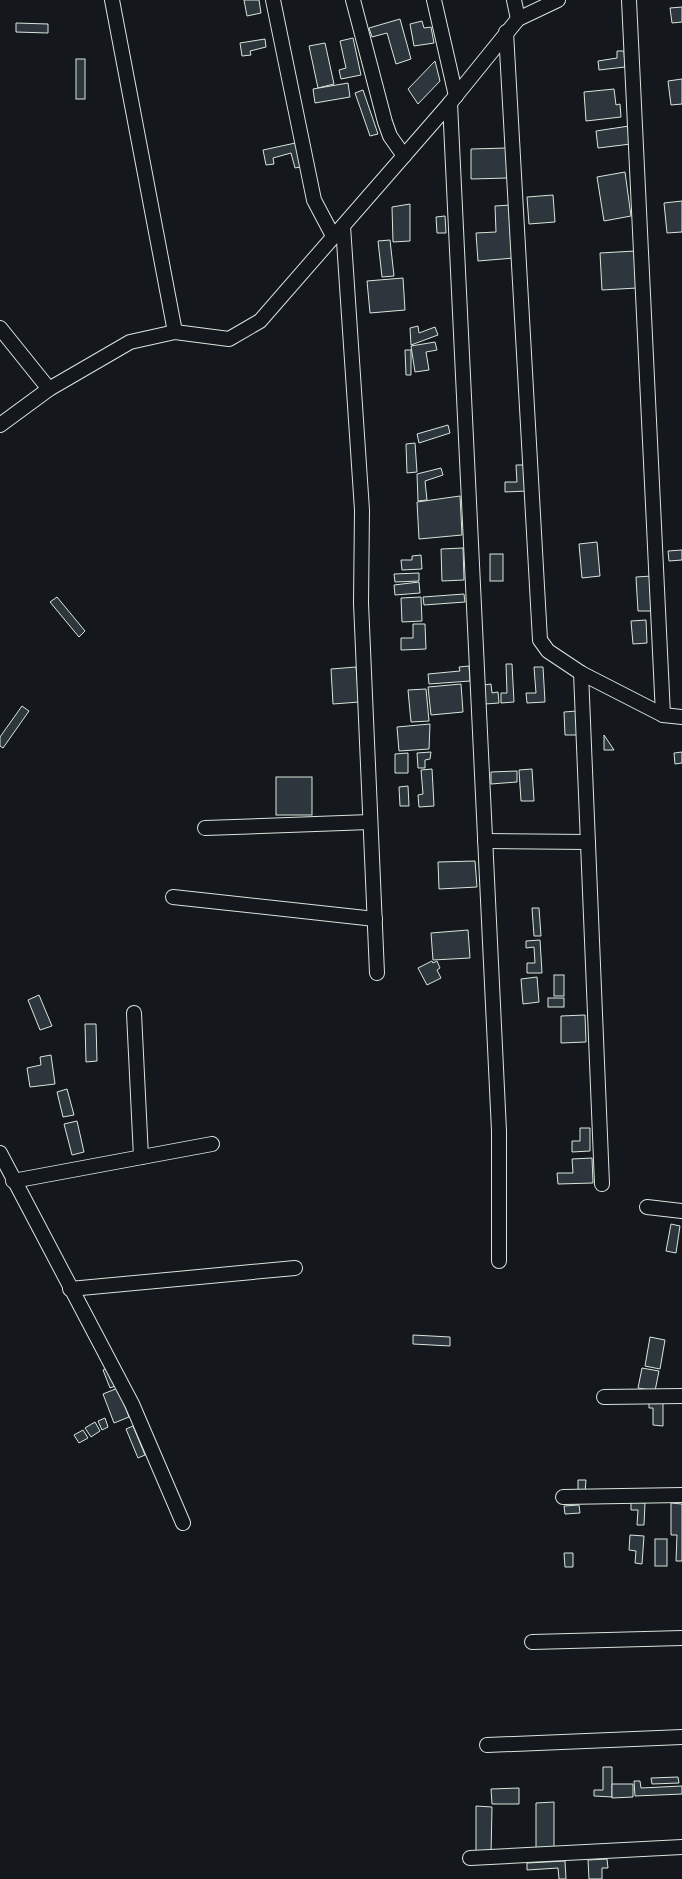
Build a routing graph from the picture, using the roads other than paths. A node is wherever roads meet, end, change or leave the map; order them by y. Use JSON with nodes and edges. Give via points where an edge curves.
{"nodes":[{"id":1,"x":112,"y":0,"type":"edge"},
{"id":2,"x":274,"y":0,"type":"edge"},
{"id":3,"x":353,"y":0,"type":"edge"},
{"id":4,"x":434,"y":0,"type":"edge"},
{"id":5,"x":514,"y":0,"type":"edge"},
{"id":6,"x":558,"y":0,"type":"edge"},
{"id":7,"x":629,"y":0,"type":"edge"},
{"id":8,"x":518,"y":19,"type":"junction"},
{"id":9,"x":506,"y":32,"type":"junction"},
{"id":10,"x":453,"y":100,"type":"junction"},
{"id":11,"x":404,"y":156,"type":"junction"},
{"id":12,"x":338,"y":231,"type":"junction"},
{"id":13,"x":0,"y":328,"type":"edge"},
{"id":14,"x":175,"y":332,"type":"junction"},
{"id":15,"x":49,"y":388,"type":"junction"},
{"id":16,"x":0,"y":425,"type":"edge"},
{"id":17,"x":581,"y":673,"type":"junction"},
{"id":18,"x":663,"y":715,"type":"junction"},
{"id":19,"x":682,"y":718,"type":"edge"},
{"id":20,"x":370,"y":822,"type":"junction"},
{"id":21,"x":204,"y":828,"type":"dead end"},
{"id":22,"x":485,"y":841,"type":"junction"},
{"id":23,"x":588,"y":842,"type":"junction"},
{"id":24,"x":173,"y":897,"type":"dead end"},
{"id":25,"x":375,"y":919,"type":"junction"},
{"id":26,"x":377,"y":972,"type":"dead end"},
{"id":27,"x":134,"y":1013,"type":"dead end"},
{"id":28,"x":212,"y":1144,"type":"dead end"},
{"id":29,"x":0,"y":1153,"type":"edge"},
{"id":30,"x":141,"y":1157,"type":"junction"},
{"id":31,"x":13,"y":1181,"type":"junction"},
{"id":32,"x":602,"y":1184,"type":"dead end"},
{"id":33,"x":647,"y":1207,"type":"dead end"},
{"id":34,"x":682,"y":1211,"type":"edge"},
{"id":35,"x":499,"y":1261,"type":"dead end"},
{"id":36,"x":295,"y":1268,"type":"dead end"},
{"id":37,"x":70,"y":1289,"type":"junction"},
{"id":38,"x":682,"y":1396,"type":"edge"},
{"id":39,"x":604,"y":1397,"type":"dead end"},
{"id":40,"x":682,"y":1495,"type":"edge"},
{"id":41,"x":563,"y":1497,"type":"dead end"},
{"id":42,"x":183,"y":1523,"type":"dead end"},
{"id":43,"x":682,"y":1638,"type":"edge"},
{"id":44,"x":532,"y":1642,"type":"dead end"},
{"id":45,"x":682,"y":1738,"type":"edge"},
{"id":46,"x":487,"y":1745,"type":"dead end"},
{"id":47,"x":682,"y":1847,"type":"edge"},
{"id":48,"x":470,"y":1858,"type":"dead end"}],
"edges":[{"from":1,"to":14,"type":"street"},
{"from":2,"to":12,"type":"street","via":[[314,200]]},
{"from":3,"to":11,"type":"street","via":[[385,122]]},
{"from":4,"to":10,"type":"street"},
{"from":5,"to":8,"type":"street"},
{"from":6,"to":8,"type":"street"},
{"from":7,"to":18,"type":"street"},
{"from":8,"to":9,"type":"street"},
{"from":9,"to":10,"type":"street"},
{"from":9,"to":17,"type":"street","via":[[540,640],[548,651]]},
{"from":10,"to":11,"type":"street"},
{"from":10,"to":22,"type":"street"},
{"from":11,"to":12,"type":"street"},
{"from":12,"to":14,"type":"street","via":[[260,321],[230,340]]},
{"from":12,"to":20,"type":"street","via":[[362,510],[361,603]]},
{"from":13,"to":15,"type":"street"},
{"from":14,"to":15,"type":"street","via":[[130,342]]},
{"from":15,"to":16,"type":"street"},
{"from":17,"to":18,"type":"street"},
{"from":17,"to":23,"type":"street"},
{"from":18,"to":19,"type":"street"},
{"from":20,"to":21,"type":"street"},
{"from":20,"to":25,"type":"street"},
{"from":22,"to":23,"type":"street"},
{"from":22,"to":35,"type":"street","via":[[499,1131]]},
{"from":23,"to":32,"type":"street"},
{"from":24,"to":25,"type":"street"},
{"from":25,"to":26,"type":"street"},
{"from":27,"to":30,"type":"street"},
{"from":28,"to":30,"type":"street"},
{"from":29,"to":31,"type":"street"},
{"from":30,"to":31,"type":"street"},
{"from":31,"to":37,"type":"street"},
{"from":33,"to":34,"type":"street"},
{"from":36,"to":37,"type":"street"},
{"from":37,"to":42,"type":"street","via":[[132,1404]]},
{"from":38,"to":39,"type":"street"},
{"from":40,"to":41,"type":"street"},
{"from":43,"to":44,"type":"street"},
{"from":45,"to":46,"type":"street"},
{"from":47,"to":48,"type":"street"}]}
